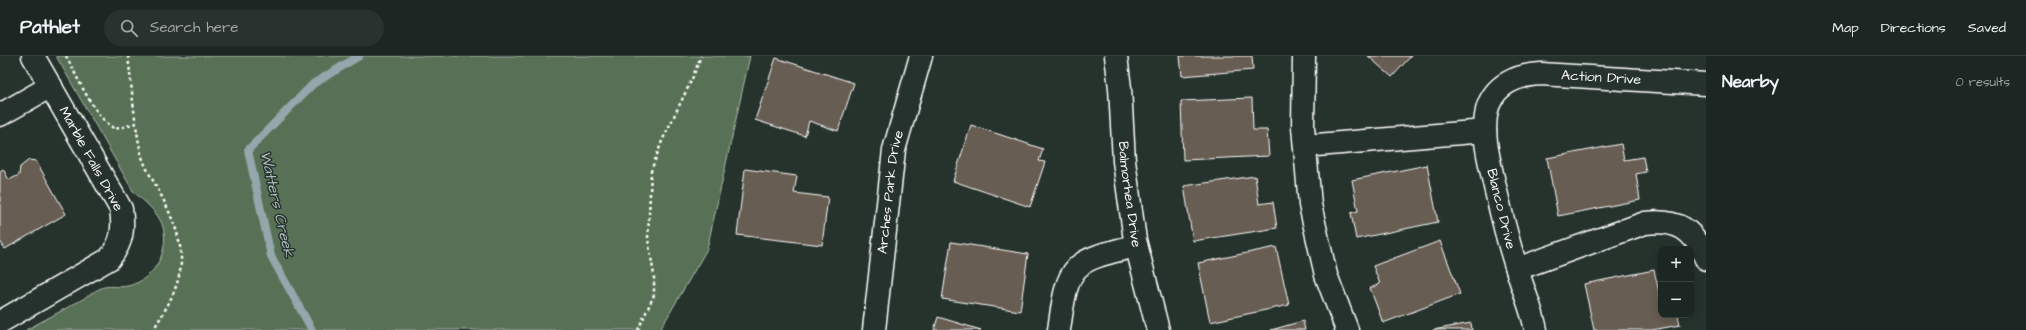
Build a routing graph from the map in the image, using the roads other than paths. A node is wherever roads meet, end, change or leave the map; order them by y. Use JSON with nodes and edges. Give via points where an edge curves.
{"nodes":[{"id":1,"x":33,"y":56,"type":"edge"},
{"id":2,"x":921,"y":56,"type":"edge"},
{"id":3,"x":1116,"y":56,"type":"edge"},
{"id":4,"x":1304,"y":56,"type":"edge"},
{"id":5,"x":1706,"y":84,"type":"edge"},
{"id":6,"x":50,"y":86,"type":"junction"},
{"id":7,"x":1501,"y":89,"type":"joint"},
{"id":8,"x":0,"y":115,"type":"edge"},
{"id":9,"x":1485,"y":131,"type":"junction"},
{"id":10,"x":1305,"y":146,"type":"junction"},
{"id":11,"x":1136,"y":246,"type":"junction"},
{"id":12,"x":1706,"y":260,"type":"edge"},
{"id":13,"x":1517,"y":269,"type":"junction"},
{"id":14,"x":0,"y":322,"type":"edge"},
{"id":15,"x":874,"y":330,"type":"edge"},
{"id":16,"x":1059,"y":330,"type":"edge"},
{"id":17,"x":1158,"y":330,"type":"edge"},
{"id":18,"x":1347,"y":330,"type":"edge"},
{"id":19,"x":1536,"y":330,"type":"edge"}],
"edges":[{"from":1,"to":6,"type":"street","name":"Marble Falls Drive"},
{"from":2,"to":15,"type":"street","name":"Arches Park Drive","via":[[894,150]]},
{"from":3,"to":11,"type":"street","name":"Balmorhea Drive","via":[[1124,161]]},
{"from":4,"to":10,"type":"street"},
{"from":5,"to":7,"type":"street","name":"Action Drive","via":[[1541,74],[1524,75],[1508,82]]},
{"from":6,"to":8,"type":"street"},
{"from":6,"to":14,"type":"street","name":"Marble Falls Drive","via":[[121,209],[122,236],[109,259]]},
{"from":7,"to":9,"type":"street","name":"Blanco Drive","via":[[1488,108]]},
{"from":9,"to":10,"type":"street"},
{"from":9,"to":13,"type":"street","name":"Blanco Drive","via":[[1493,180]]},
{"from":10,"to":18,"type":"street","via":[[1310,205],[1326,275]]},
{"from":11,"to":16,"type":"street","via":[[1098,255],[1073,271],[1066,285]]},
{"from":11,"to":17,"type":"street","name":"Balmorhea Drive"},
{"from":12,"to":13,"type":"street","via":[[1700,245],[1690,233],[1677,225],[1661,221],[1645,223]]},
{"from":13,"to":19,"type":"street","name":"Blanco Drive"}]}
